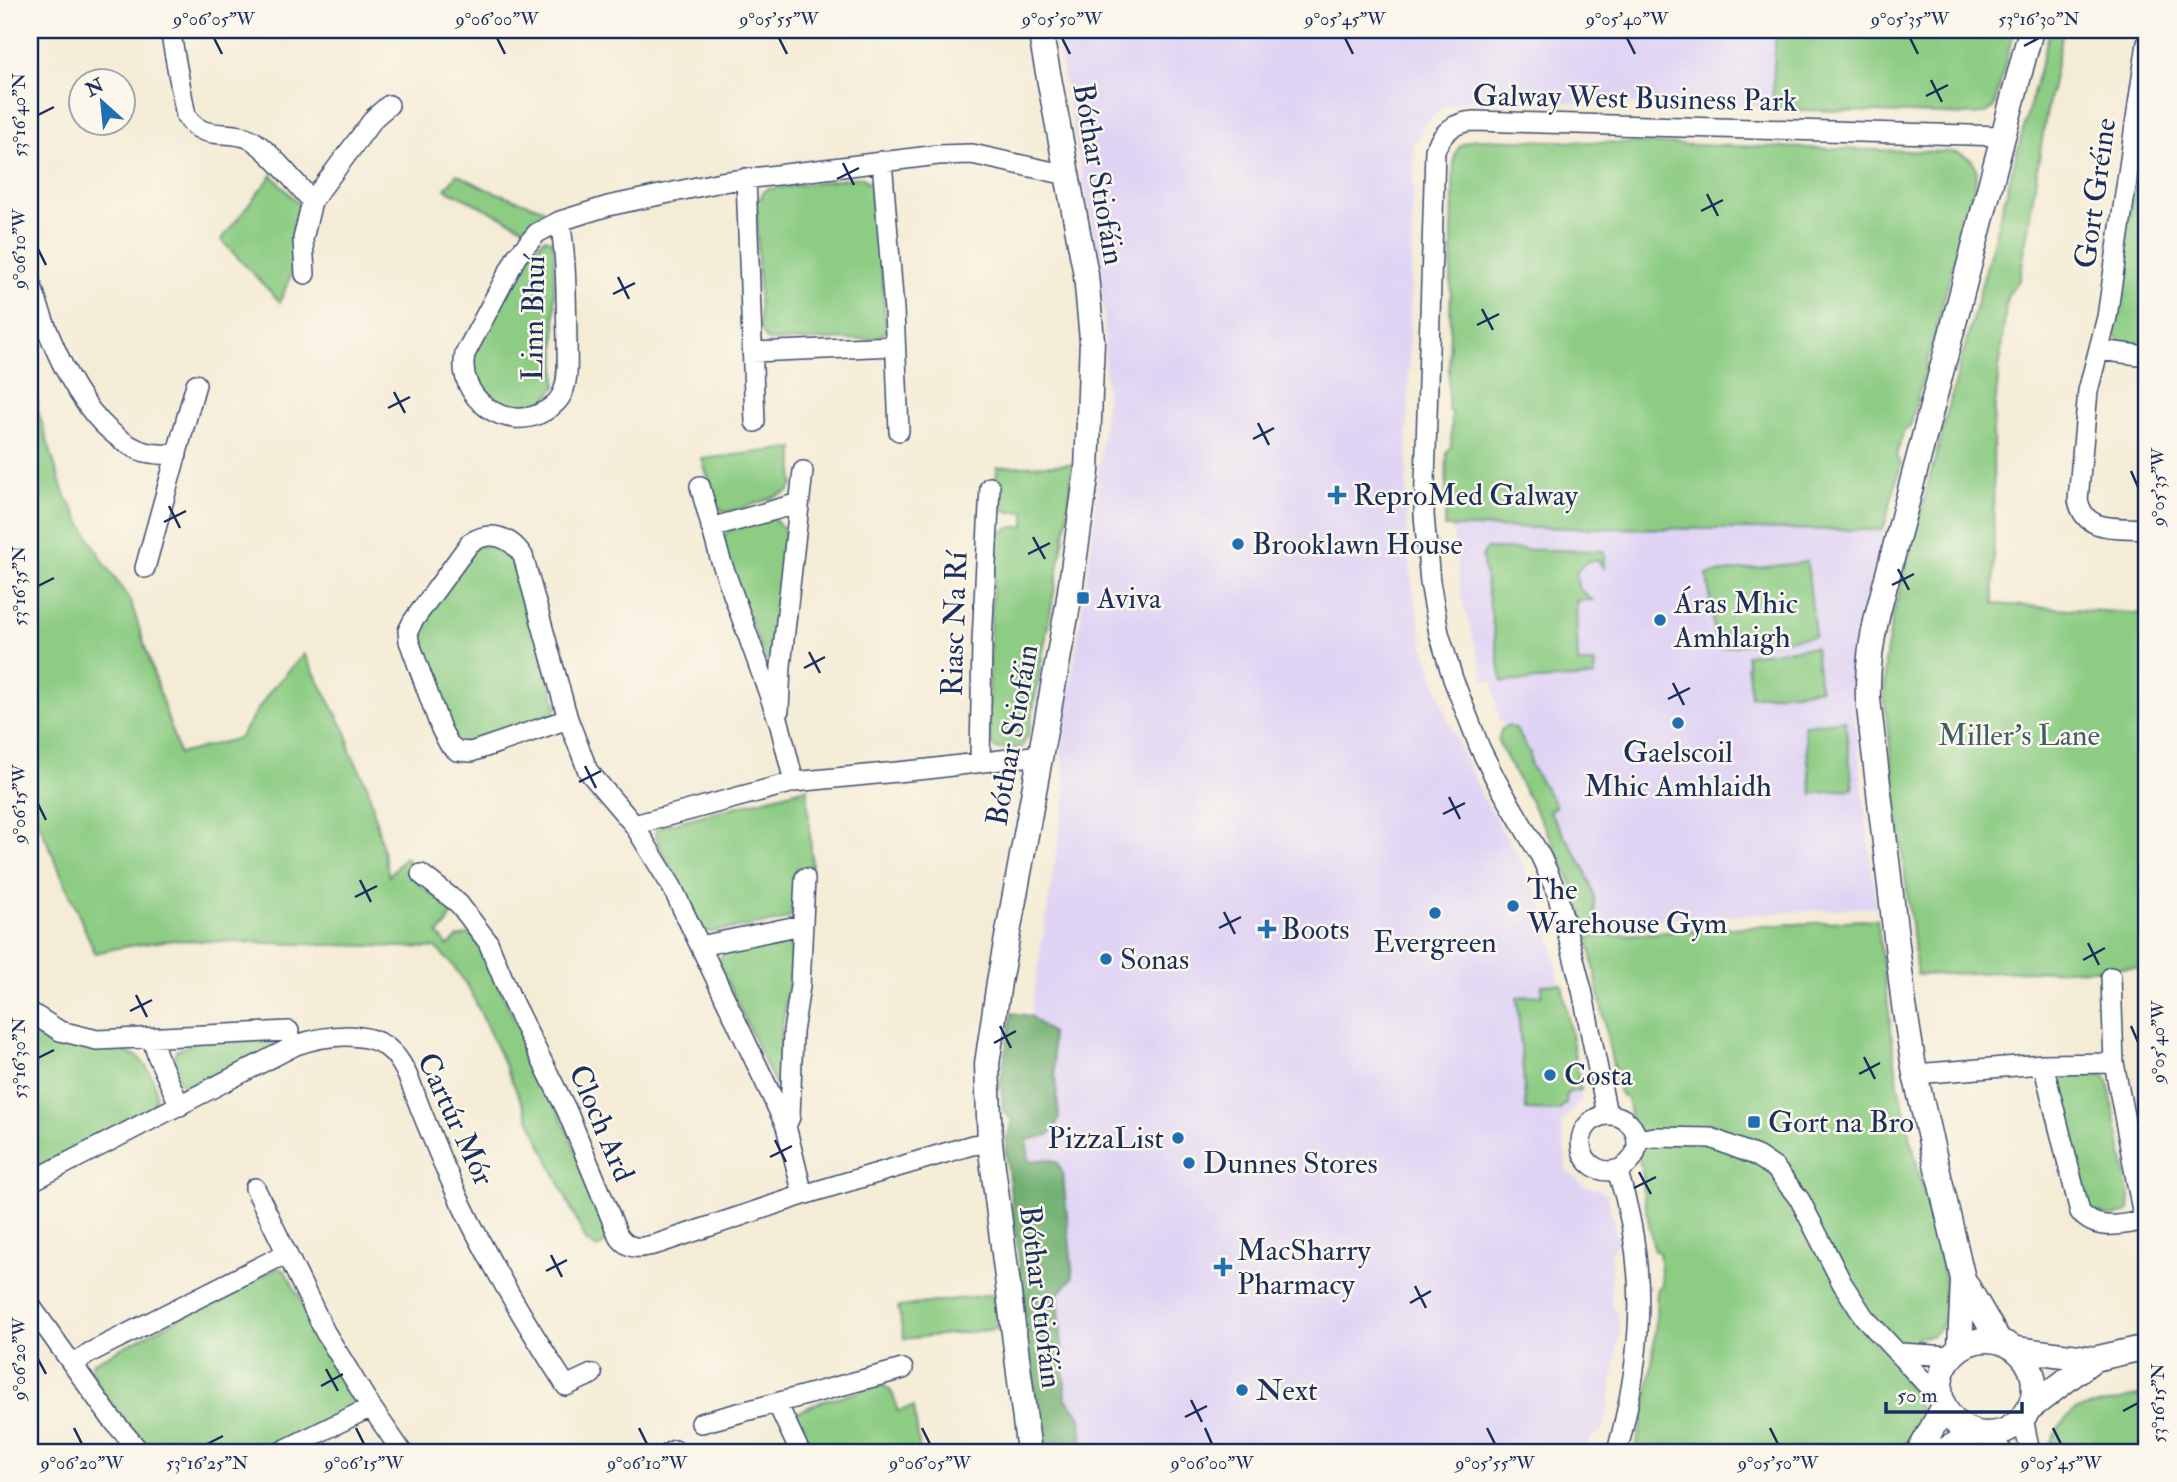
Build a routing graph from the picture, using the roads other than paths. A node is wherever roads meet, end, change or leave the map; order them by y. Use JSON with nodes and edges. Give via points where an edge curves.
{"nodes":[{"id":1,"x":170,"y":30,"type":"edge"},
{"id":2,"x":1040,"y":30,"type":"edge"},
{"id":3,"x":2031,"y":30,"type":"edge"},
{"id":4,"x":2147,"y":43,"type":"edge"},
{"id":5,"x":389,"y":105,"type":"dead end"},
{"id":6,"x":2004,"y":136,"type":"junction"},
{"id":7,"x":882,"y":161,"type":"junction"},
{"id":8,"x":1067,"y":175,"type":"junction"},
{"id":9,"x":746,"y":178,"type":"junction"},
{"id":10,"x":312,"y":201,"type":"junction"},
{"id":11,"x":561,"y":220,"type":"junction"},
{"id":12,"x":305,"y":274,"type":"dead end"},
{"id":13,"x":30,"y":280,"type":"edge"},
{"id":14,"x":895,"y":346,"type":"junction"},
{"id":15,"x":2099,"y":350,"type":"junction"},
{"id":16,"x":752,"y":352,"type":"junction"},
{"id":17,"x":2147,"y":356,"type":"edge"},
{"id":18,"x":196,"y":384,"type":"dead end"},
{"id":19,"x":755,"y":422,"type":"dead end"},
{"id":20,"x":899,"y":431,"type":"dead end"},
{"id":21,"x":177,"y":455,"type":"junction"},
{"id":22,"x":803,"y":471,"type":"dead end"},
{"id":23,"x":700,"y":486,"type":"dead end"},
{"id":24,"x":990,"y":487,"type":"dead end"},
{"id":25,"x":799,"y":503,"type":"junction"},
{"id":26,"x":711,"y":528,"type":"junction"},
{"id":27,"x":2147,"y":529,"type":"edge"},
{"id":28,"x":145,"y":568,"type":"dead end"},
{"id":29,"x":568,"y":719,"type":"junction"},
{"id":30,"x":779,"y":722,"type":"junction"},
{"id":31,"x":1040,"y":755,"type":"junction"},
{"id":32,"x":980,"y":762,"type":"junction"},
{"id":33,"x":794,"y":782,"type":"junction"},
{"id":34,"x":634,"y":825,"type":"junction"},
{"id":35,"x":421,"y":874,"type":"dead end"},
{"id":36,"x":805,"y":878,"type":"dead end"},
{"id":37,"x":802,"y":925,"type":"junction"},
{"id":38,"x":700,"y":946,"type":"junction"},
{"id":39,"x":2111,"y":977,"type":"dead end"},
{"id":40,"x":30,"y":1012,"type":"edge"},
{"id":41,"x":289,"y":1031,"type":"dead end"},
{"id":42,"x":152,"y":1038,"type":"junction"},
{"id":43,"x":2114,"y":1063,"type":"junction"},
{"id":44,"x":2043,"y":1064,"type":"junction"},
{"id":45,"x":1915,"y":1074,"type":"junction"},
{"id":46,"x":180,"y":1105,"type":"junction"},
{"id":47,"x":1607,"y":1114,"type":"junction"},
{"id":48,"x":786,"y":1126,"type":"junction"},
{"id":49,"x":1637,"y":1140,"type":"junction"},
{"id":50,"x":989,"y":1143,"type":"junction"},
{"id":51,"x":1617,"y":1170,"type":"junction"},
{"id":52,"x":30,"y":1182,"type":"edge"},
{"id":53,"x":255,"y":1188,"type":"dead end"},
{"id":54,"x":803,"y":1195,"type":"junction"},
{"id":55,"x":2146,"y":1220,"type":"edge"},
{"id":56,"x":285,"y":1254,"type":"junction"},
{"id":57,"x":1963,"y":1279,"type":"junction"},
{"id":58,"x":30,"y":1305,"type":"edge"},
{"id":59,"x":2008,"y":1345,"type":"junction"},
{"id":60,"x":2147,"y":1347,"type":"edge"},
{"id":61,"x":1955,"y":1352,"type":"junction"},
{"id":62,"x":1900,"y":1353,"type":"junction"},
{"id":63,"x":2094,"y":1359,"type":"junction"},
{"id":64,"x":73,"y":1365,"type":"junction"},
{"id":65,"x":903,"y":1369,"type":"dead end"},
{"id":66,"x":593,"y":1374,"type":"dead end"},
{"id":67,"x":777,"y":1403,"type":"junction"},
{"id":68,"x":1942,"y":1404,"type":"junction"},
{"id":69,"x":371,"y":1407,"type":"junction"},
{"id":70,"x":2026,"y":1413,"type":"junction"},
{"id":71,"x":701,"y":1423,"type":"dead end"},
{"id":72,"x":1981,"y":1434,"type":"junction"},
{"id":73,"x":141,"y":1452,"type":"edge"},
{"id":74,"x":280,"y":1452,"type":"edge"},
{"id":75,"x":402,"y":1452,"type":"edge"},
{"id":76,"x":800,"y":1452,"type":"edge"},
{"id":77,"x":1029,"y":1452,"type":"edge"},
{"id":78,"x":1617,"y":1452,"type":"edge"},
{"id":79,"x":1919,"y":1452,"type":"edge"},
{"id":80,"x":1941,"y":1452,"type":"edge"},
{"id":81,"x":2003,"y":1452,"type":"edge"},
{"id":82,"x":2030,"y":1452,"type":"edge"}],
"edges":[{"from":1,"to":10,"type":"street","via":[[186,116],[193,127],[249,138]]},
{"from":2,"to":8,"type":"street","name":"Bóthar Stiofáin"},
{"from":3,"to":6,"type":"street"},
{"from":4,"to":15,"type":"street","name":"Gort Gréine"},
{"from":5,"to":10,"type":"street"},
{"from":6,"to":45,"type":"street","via":[[1878,611],[1868,665],[1868,699]]},
{"from":6,"to":47,"type":"street","name":"Galway West Business Park","via":[[1474,121],[1450,128],[1435,150],[1424,515],[1439,634],[1480,748],[1557,893]]},
{"from":7,"to":8,"type":"street","name":"Linn Bhuí","via":[[971,154]]},
{"from":7,"to":9,"type":"street","name":"Linn Bhuí"},
{"from":7,"to":14,"type":"street"},
{"from":8,"to":31,"type":"street","name":"Bóthar Stiofáin","via":[[1090,309],[1090,424],[1070,591]]},
{"from":9,"to":11,"type":"street","name":"Linn Bhuí"},
{"from":9,"to":16,"type":"street"},
{"from":10,"to":12,"type":"street","via":[[303,239]]},
{"from":11,"to":11,"type":"street","name":"Linn Bhuí","via":[[537,233],[517,256],[465,354],[464,371],[474,393],[487,409],[505,417],[532,417],[563,394],[567,343]]},
{"from":13,"to":21,"type":"street","via":[[42,320],[74,385],[99,421],[142,452]]},
{"from":14,"to":16,"type":"street"},
{"from":14,"to":20,"type":"street"},
{"from":15,"to":17,"type":"street"},
{"from":15,"to":27,"type":"street","name":"Gort Gréine","via":[[2087,401],[2080,510],[2092,524]]},
{"from":16,"to":19,"type":"street"},
{"from":18,"to":21,"type":"street"},
{"from":21,"to":28,"type":"street"},
{"from":22,"to":25,"type":"street"},
{"from":23,"to":26,"type":"street"},
{"from":24,"to":32,"type":"street","name":"Riasc Na Rí"},
{"from":25,"to":26,"type":"street"},
{"from":25,"to":30,"type":"street","via":[[780,666]]},
{"from":26,"to":30,"type":"street"},
{"from":29,"to":29,"type":"street","via":[[523,556],[503,537],[475,540],[408,631],[443,736],[457,751],[471,752]]},
{"from":29,"to":34,"type":"street","via":[[588,771]]},
{"from":30,"to":33,"type":"street"},
{"from":31,"to":32,"type":"street"},
{"from":31,"to":50,"type":"street","name":"Bóthar Stiofáin","via":[[989,1039]]},
{"from":32,"to":33,"type":"street"},
{"from":33,"to":34,"type":"street"},
{"from":34,"to":38,"type":"street"},
{"from":35,"to":54,"type":"street","name":"Cloch Ard","via":[[459,904],[488,942],[567,1111],[618,1235],[627,1245],[639,1249]]},
{"from":36,"to":37,"type":"street"},
{"from":37,"to":38,"type":"street"},
{"from":37,"to":48,"type":"street"},
{"from":38,"to":48,"type":"street"},
{"from":39,"to":43,"type":"street"},
{"from":40,"to":42,"type":"street","via":[[52,1028],[78,1036]]},
{"from":41,"to":42,"type":"street"},
{"from":42,"to":46,"type":"street"},
{"from":43,"to":44,"type":"street"},
{"from":43,"to":55,"type":"street"},
{"from":44,"to":45,"type":"street"},
{"from":44,"to":55,"type":"street","via":[[2080,1212],[2101,1225]]},
{"from":45,"to":57,"type":"street"},
{"from":46,"to":52,"type":"street","name":"Cartúr Mór"},
{"from":46,"to":66,"type":"street","name":"Cartúr Mór","via":[[308,1041],[356,1037],[388,1048],[401,1065],[481,1244],[566,1386]]},
{"from":47,"to":49,"type":"street","via":[[1627,1121]]},
{"from":47,"to":51,"type":"street","via":[[1587,1125],[1581,1149],[1591,1165]]},
{"from":48,"to":54,"type":"street"},
{"from":49,"to":51,"type":"street","via":[[1634,1155]]},
{"from":49,"to":62,"type":"street","via":[[1712,1138],[1775,1168],[1800,1200],[1864,1317]]},
{"from":50,"to":54,"type":"street","name":"Cloch Ard"},
{"from":50,"to":77,"type":"street","name":"Bóthar Stiofáin"},
{"from":51,"to":78,"type":"street","via":[[1637,1250],[1639,1285],[1634,1373]]},
{"from":53,"to":56,"type":"street"},
{"from":56,"to":64,"type":"street"},
{"from":56,"to":69,"type":"street"},
{"from":57,"to":59,"type":"street"},
{"from":57,"to":61,"type":"street"},
{"from":58,"to":64,"type":"street"},
{"from":59,"to":61,"type":"street","via":[[1984,1339]]},
{"from":59,"to":63,"type":"street"},
{"from":59,"to":70,"type":"street","via":[[2026,1359],[2034,1376],[2035,1393]]},
{"from":60,"to":63,"type":"street"},
{"from":61,"to":62,"type":"street"},
{"from":61,"to":68,"type":"street","via":[[1940,1380]]},
{"from":62,"to":68,"type":"street"},
{"from":63,"to":70,"type":"street"},
{"from":64,"to":73,"type":"street"},
{"from":65,"to":67,"type":"street"},
{"from":67,"to":71,"type":"street"},
{"from":67,"to":76,"type":"street"},
{"from":68,"to":72,"type":"street","via":[[1953,1420]]},
{"from":68,"to":79,"type":"street"},
{"from":69,"to":74,"type":"street"},
{"from":69,"to":75,"type":"street"},
{"from":70,"to":72,"type":"street","via":[[2013,1427]]},
{"from":70,"to":82,"type":"street"},
{"from":72,"to":80,"type":"street"},
{"from":72,"to":81,"type":"street"}]}
